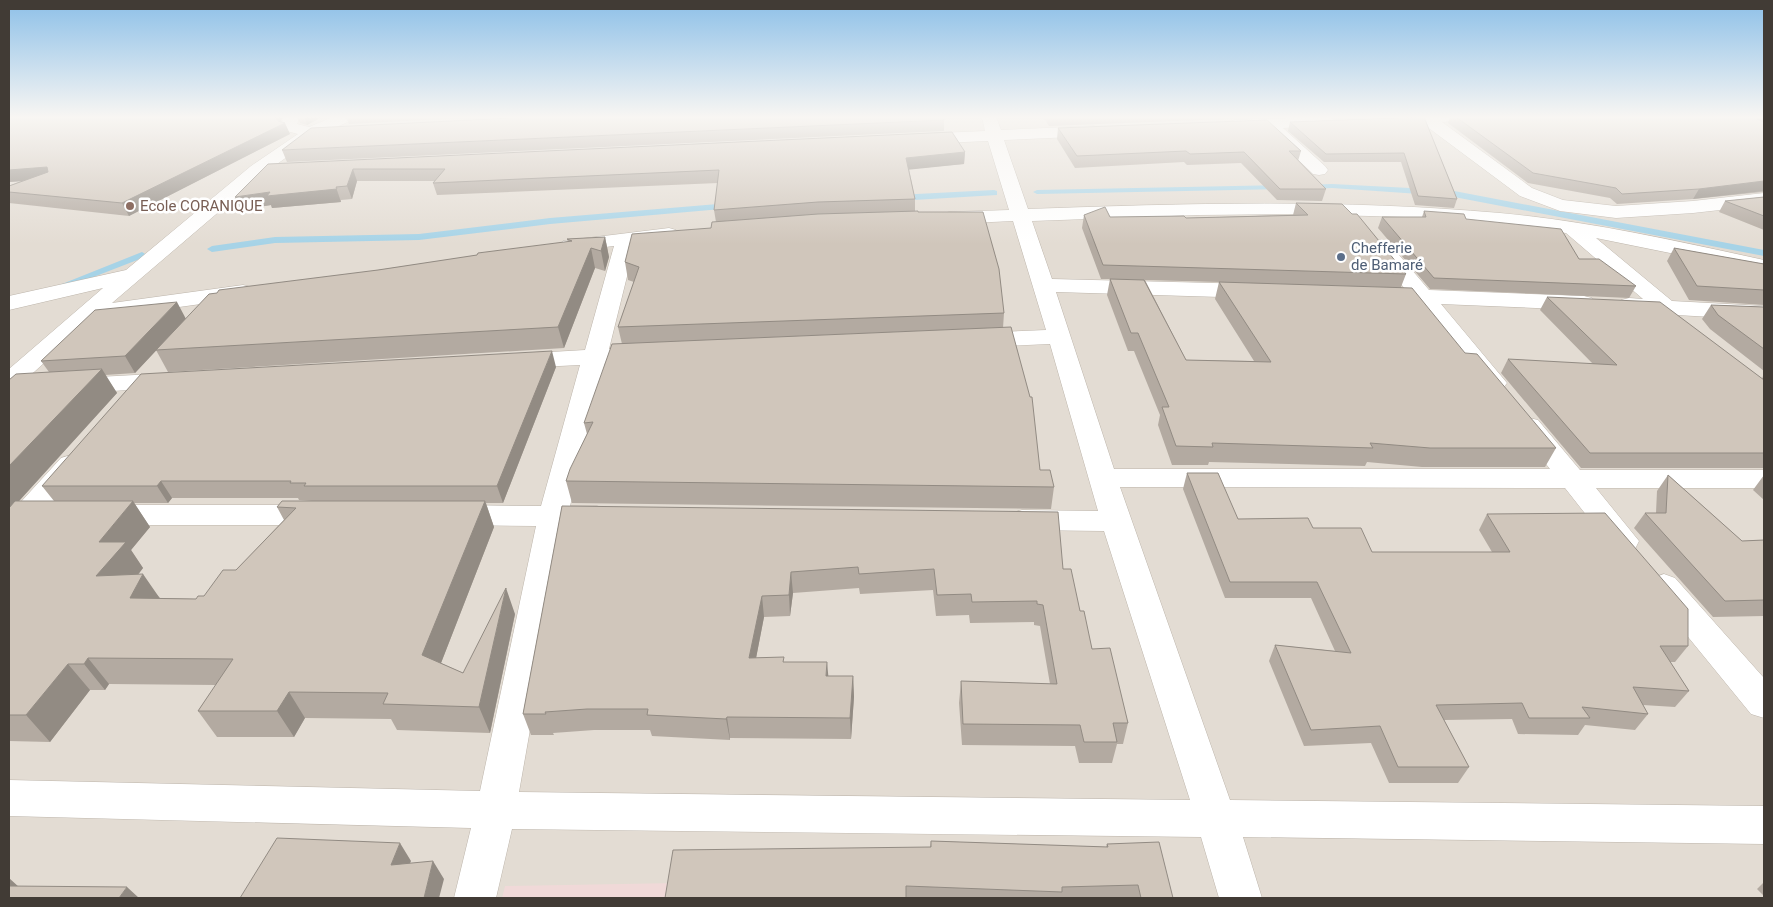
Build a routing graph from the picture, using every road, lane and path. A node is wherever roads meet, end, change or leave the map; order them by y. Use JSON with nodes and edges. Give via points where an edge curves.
{"nodes":[{"id":1,"x":272,"y":159,"type":"edge"},
{"id":2,"x":1002,"y":159,"type":"edge"},
{"id":3,"x":1307,"y":159,"type":"edge"},
{"id":4,"x":1481,"y":159,"type":"edge"},
{"id":5,"x":316,"y":167,"type":"edge"},
{"id":6,"x":257,"y":170,"type":"junction"},
{"id":7,"x":1319,"y":170,"type":"dead end"},
{"id":8,"x":1764,"y":199,"type":"edge"},
{"id":9,"x":1560,"y":205,"type":"junction"},
{"id":10,"x":1350,"y":209,"type":"junction"},
{"id":11,"x":1020,"y":216,"type":"junction"},
{"id":12,"x":934,"y":219,"type":"edge"},
{"id":13,"x":1573,"y":229,"type":"junction"},
{"id":14,"x":684,"y":233,"type":"edge"},
{"id":15,"x":626,"y":238,"type":"junction"},
{"id":16,"x":555,"y":248,"type":"edge"},
{"id":17,"x":1764,"y":266,"type":"edge"},
{"id":18,"x":131,"y":275,"type":"junction"},
{"id":19,"x":1043,"y":285,"type":"junction"},
{"id":20,"x":262,"y":290,"type":"edge"},
{"id":21,"x":1274,"y":292,"type":"edge"},
{"id":22,"x":223,"y":295,"type":"junction"},
{"id":23,"x":1358,"y":295,"type":"edge"},
{"id":24,"x":1424,"y":297,"type":"junction"},
{"id":25,"x":9,"y":303,"type":"edge"},
{"id":26,"x":1664,"y":306,"type":"junction"},
{"id":27,"x":86,"y":313,"type":"junction"},
{"id":28,"x":1764,"y":313,"type":"edge"},
{"id":29,"x":197,"y":324,"type":"edge"},
{"id":30,"x":1695,"y":331,"type":"edge"},
{"id":31,"x":1060,"y":337,"type":"junction"},
{"id":32,"x":951,"y":342,"type":"edge"},
{"id":33,"x":665,"y":353,"type":"edge"},
{"id":34,"x":596,"y":356,"type":"junction"},
{"id":35,"x":164,"y":360,"type":"edge"},
{"id":36,"x":497,"y":362,"type":"edge"},
{"id":37,"x":193,"y":379,"type":"edge"},
{"id":38,"x":144,"y":381,"type":"junction"},
{"id":39,"x":9,"y":382,"type":"edge"},
{"id":40,"x":9,"y":390,"type":"edge"},
{"id":41,"x":124,"y":404,"type":"edge"},
{"id":42,"x":85,"y":448,"type":"edge"},
{"id":43,"x":1103,"y":478,"type":"junction"},
{"id":44,"x":1572,"y":479,"type":"junction"},
{"id":45,"x":1764,"y":479,"type":"edge"},
{"id":46,"x":344,"y":515,"type":"edge"},
{"id":47,"x":424,"y":515,"type":"edge"},
{"id":48,"x":553,"y":515,"type":"junction"},
{"id":49,"x":622,"y":516,"type":"edge"},
{"id":50,"x":998,"y":520,"type":"edge"},
{"id":51,"x":1116,"y":521,"type":"junction"},
{"id":52,"x":17,"y":525,"type":"edge"},
{"id":53,"x":1764,"y":702,"type":"edge"},
{"id":54,"x":9,"y":798,"type":"edge"},
{"id":55,"x":496,"y":810,"type":"junction"},
{"id":56,"x":1216,"y":817,"type":"junction"},
{"id":57,"x":1764,"y":825,"type":"edge"},
{"id":58,"x":475,"y":898,"type":"edge"},
{"id":59,"x":1240,"y":898,"type":"edge"}],
"edges":[{"from":1,"to":6,"type":"street"},
{"from":2,"to":11,"type":"street"},
{"from":3,"to":7,"type":"street"},
{"from":4,"to":9,"type":"street","via":[[1526,192]]},
{"from":5,"to":6,"type":"street"},
{"from":6,"to":18,"type":"street"},
{"from":8,"to":9,"type":"street","via":[[1616,212]]},
{"from":9,"to":13,"type":"street"},
{"from":10,"to":11,"type":"street","via":[[1250,208]]},
{"from":10,"to":13,"type":"street","via":[[1502,219]]},
{"from":10,"to":24,"type":"street"},
{"from":11,"to":12,"type":"street"},
{"from":11,"to":19,"type":"street"},
{"from":13,"to":17,"type":"street"},
{"from":13,"to":26,"type":"street"},
{"from":14,"to":15,"type":"street"},
{"from":15,"to":16,"type":"street"},
{"from":15,"to":34,"type":"street"},
{"from":18,"to":25,"type":"street"},
{"from":18,"to":27,"type":"street"},
{"from":19,"to":21,"type":"street"},
{"from":19,"to":31,"type":"street"},
{"from":20,"to":22,"type":"street"},
{"from":22,"to":27,"type":"street"},
{"from":22,"to":29,"type":"street"},
{"from":23,"to":24,"type":"street"},
{"from":24,"to":26,"type":"street"},
{"from":24,"to":44,"type":"street"},
{"from":26,"to":28,"type":"street"},
{"from":26,"to":30,"type":"street"},
{"from":27,"to":39,"type":"street"},
{"from":31,"to":32,"type":"street"},
{"from":31,"to":43,"type":"street"},
{"from":33,"to":34,"type":"street"},
{"from":34,"to":36,"type":"street"},
{"from":34,"to":48,"type":"street"},
{"from":35,"to":38,"type":"street"},
{"from":37,"to":38,"type":"street"},
{"from":38,"to":40,"type":"street"},
{"from":38,"to":41,"type":"street"},
{"from":42,"to":52,"type":"street"},
{"from":43,"to":44,"type":"street"},
{"from":43,"to":51,"type":"street"},
{"from":44,"to":45,"type":"street"},
{"from":44,"to":53,"type":"street"},
{"from":46,"to":52,"type":"street","via":[[71,515]]},
{"from":47,"to":48,"type":"street"},
{"from":48,"to":49,"type":"street"},
{"from":48,"to":55,"type":"street"},
{"from":50,"to":51,"type":"street"},
{"from":51,"to":56,"type":"street"},
{"from":54,"to":55,"type":"street"},
{"from":55,"to":56,"type":"street"},
{"from":55,"to":58,"type":"street"},
{"from":56,"to":57,"type":"street"},
{"from":56,"to":59,"type":"street"}]}
